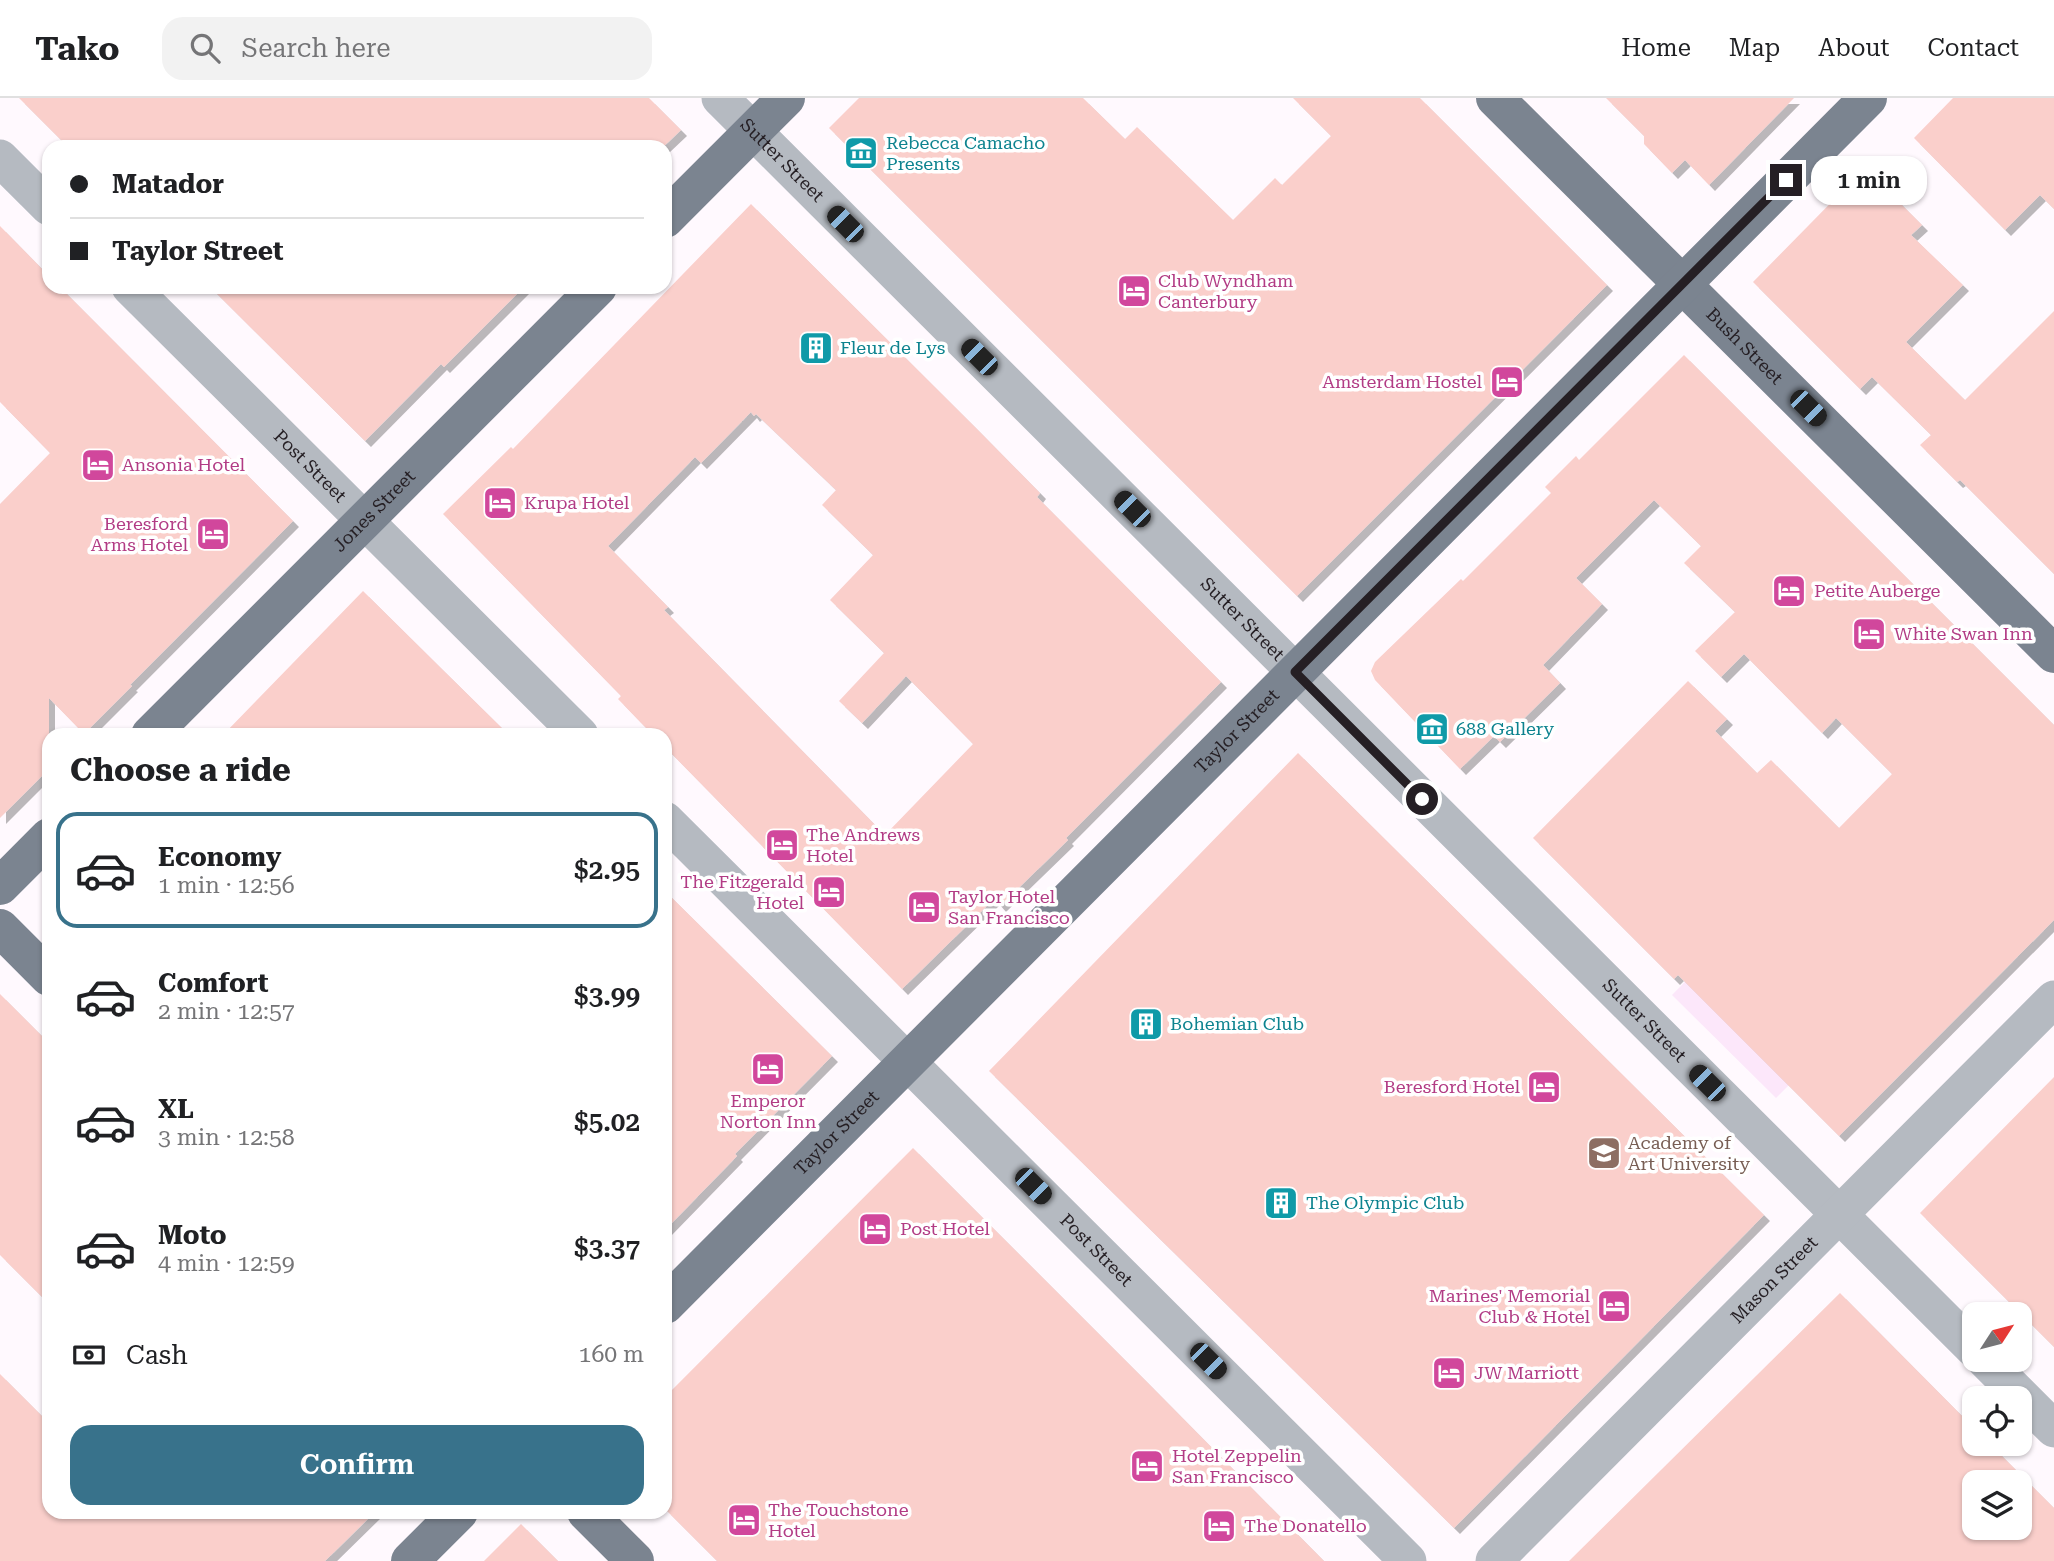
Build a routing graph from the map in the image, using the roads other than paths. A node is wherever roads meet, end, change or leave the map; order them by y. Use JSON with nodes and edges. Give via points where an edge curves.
{"nodes":[{"id":1,"x":720,"y":98,"type":"edge"},
{"id":2,"x":786,"y":98,"type":"edge"},
{"id":3,"x":1495,"y":98,"type":"edge"},
{"id":4,"x":1868,"y":98,"type":"edge"},
{"id":5,"x":753,"y":131,"type":"junction"},
{"id":6,"x":0,"y":158,"type":"edge"},
{"id":7,"x":42,"y":200,"type":"edge"},
{"id":8,"x":672,"y":212,"type":"edge"},
{"id":9,"x":1682,"y":284,"type":"junction"},
{"id":10,"x":137,"y":294,"type":"edge"},
{"id":11,"x":591,"y":294,"type":"edge"},
{"id":12,"x":365,"y":521,"type":"junction"},
{"id":13,"x":2054,"y":654,"type":"edge"},
{"id":14,"x":1295,"y":672,"type":"junction"},
{"id":15,"x":157,"y":728,"type":"edge"},
{"id":16,"x":573,"y":728,"type":"edge"},
{"id":17,"x":672,"y":827,"type":"edge"},
{"id":18,"x":42,"y":844,"type":"edge"},
{"id":19,"x":0,"y":886,"type":"edge"},
{"id":20,"x":0,"y":928,"type":"edge"},
{"id":21,"x":42,"y":970,"type":"edge"},
{"id":22,"x":2054,"y":999,"type":"edge"},
{"id":23,"x":908,"y":1062,"type":"junction"},
{"id":24,"x":1839,"y":1214,"type":"junction"},
{"id":25,"x":672,"y":1298,"type":"edge"},
{"id":26,"x":1962,"y":1337,"type":"edge"},
{"id":27,"x":1997,"y":1372,"type":"edge"},
{"id":28,"x":2054,"y":1429,"type":"edge"},
{"id":29,"x":452,"y":1519,"type":"edge"},
{"id":30,"x":593,"y":1519,"type":"edge"},
{"id":31,"x":410,"y":1561,"type":"edge"},
{"id":32,"x":635,"y":1561,"type":"edge"},
{"id":33,"x":1408,"y":1561,"type":"edge"},
{"id":34,"x":1494,"y":1561,"type":"edge"}],
"edges":[{"from":1,"to":5,"type":"street","name":"Sutter Street"},
{"from":2,"to":5,"type":"main road"},
{"from":3,"to":9,"type":"main road","name":"Bush Street"},
{"from":4,"to":9,"type":"main road","name":"Taylor Street"},
{"from":5,"to":8,"type":"main road"},
{"from":5,"to":14,"type":"street","name":"Sutter Street"},
{"from":6,"to":7,"type":"street"},
{"from":9,"to":13,"type":"main road","name":"Bush Street"},
{"from":9,"to":14,"type":"main road","name":"Taylor Street"},
{"from":10,"to":12,"type":"street","name":"Post Street"},
{"from":11,"to":12,"type":"main road","name":"Jones Street"},
{"from":12,"to":15,"type":"main road","name":"Jones Street"},
{"from":12,"to":16,"type":"street","name":"Post Street"},
{"from":14,"to":23,"type":"main road","name":"Taylor Street"},
{"from":14,"to":24,"type":"street","name":"Sutter Street"},
{"from":17,"to":23,"type":"street","name":"Post Street"},
{"from":18,"to":19,"type":"main road"},
{"from":20,"to":21,"type":"main road"},
{"from":22,"to":24,"type":"street","name":"Mason Street"},
{"from":23,"to":25,"type":"main road","name":"Taylor Street"},
{"from":23,"to":33,"type":"street","name":"Post Street"},
{"from":24,"to":26,"type":"street","name":"Sutter Street"},
{"from":24,"to":34,"type":"street","name":"Mason Street"},
{"from":27,"to":28,"type":"street"},
{"from":29,"to":31,"type":"main road"},
{"from":30,"to":32,"type":"main road"}]}
